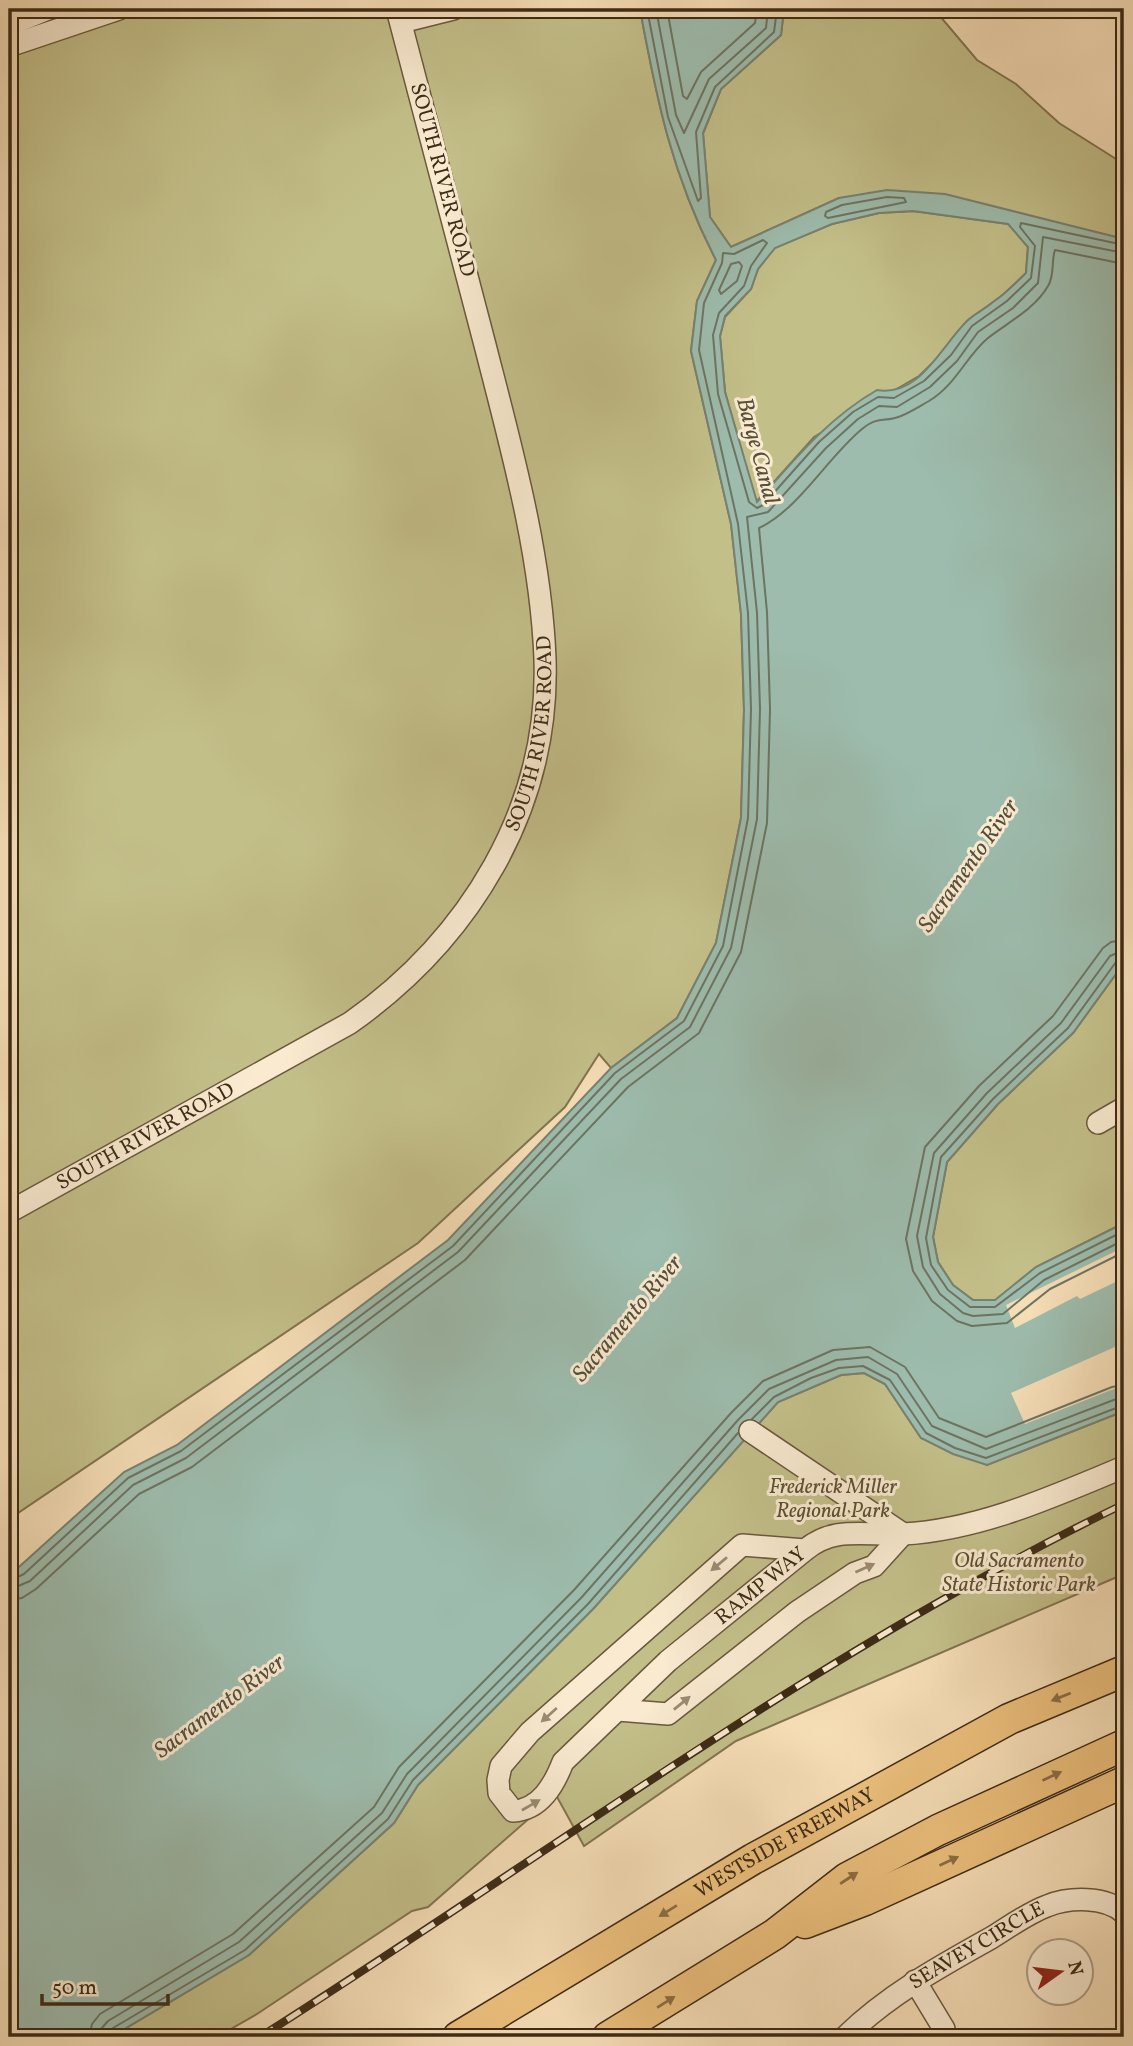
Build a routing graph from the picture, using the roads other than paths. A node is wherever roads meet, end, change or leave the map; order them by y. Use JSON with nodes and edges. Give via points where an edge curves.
{"nodes":[{"id":1,"x":48,"y":9,"type":"edge"},
{"id":2,"x":119,"y":9,"type":"edge"},
{"id":3,"x":453,"y":9,"type":"edge"},
{"id":4,"x":399,"y":15,"type":"edge"},
{"id":5,"x":9,"y":25,"type":"edge"},
{"id":6,"x":9,"y":46,"type":"edge"},
{"id":7,"x":1124,"y":1108,"type":"edge"},
{"id":8,"x":1098,"y":1123,"type":"dead end"},
{"id":9,"x":9,"y":1212,"type":"edge"},
{"id":10,"x":750,"y":1431,"type":"dead end"},
{"id":11,"x":1124,"y":1467,"type":"edge"},
{"id":12,"x":903,"y":1534,"type":"junction"},
{"id":13,"x":805,"y":1550,"type":"junction"},
{"id":14,"x":1124,"y":1671,"type":"edge"},
{"id":15,"x":618,"y":1710,"type":"junction"},
{"id":16,"x":1124,"y":1745,"type":"edge"},
{"id":17,"x":1124,"y":1782,"type":"edge"},
{"id":18,"x":1122,"y":1908,"type":"edge"},
{"id":19,"x":775,"y":1934,"type":"junction"},
{"id":20,"x":915,"y":1981,"type":"junction"},
{"id":21,"x":458,"y":2037,"type":"edge"},
{"id":22,"x":608,"y":2037,"type":"edge"},
{"id":23,"x":845,"y":2037,"type":"edge"},
{"id":24,"x":945,"y":2037,"type":"edge"}],
"edges":[{"from":1,"to":5,"type":"street"},
{"from":2,"to":6,"type":"street"},
{"from":3,"to":4,"type":"street"},
{"from":4,"to":9,"type":"street","name":"SOUTH RIVER ROAD","via":[[508,436],[537,588],[544,690],[524,795],[505,849],[479,894],[420,966],[383,1000],[350,1023]]},
{"from":7,"to":8,"type":"street"},
{"from":10,"to":12,"type":"street"},
{"from":11,"to":12,"type":"street","name":"RAMP WAY","via":[[975,1524]]},
{"from":12,"to":13,"type":"street","name":"RAMP WAY","via":[[832,1534],[820,1537]]},
{"from":15,"to":12,"type":"street","one_way":true,"via":[[668,1714],[797,1612],[855,1573],[874,1566]]},
{"from":13,"to":15,"type":"street","name":"RAMP WAY","via":[[668,1661]]},
{"from":13,"to":15,"type":"street","name":"RAMP WAY","one_way":true,"via":[[742,1545],[530,1732],[501,1766],[499,1793],[513,1811],[538,1801],[555,1783],[564,1762]]},
{"from":14,"to":21,"type":"highway","name":"WESTSIDE FREEWAY","one_way":true,"via":[[1009,1719],[789,1839]]},
{"from":19,"to":16,"type":"highway","one_way":true,"via":[[848,1878],[938,1830]]},
{"from":19,"to":17,"type":"highway","one_way":true,"via":[[864,1900]]},
{"from":18,"to":20,"type":"street","name":"SEAVEY CIRCLE","via":[[1083,1900],[1047,1906]]},
{"from":22,"to":19,"type":"highway","one_way":true},
{"from":20,"to":23,"type":"street","name":"SEAVEY CIRCLE"},
{"from":20,"to":24,"type":"street"}]}
